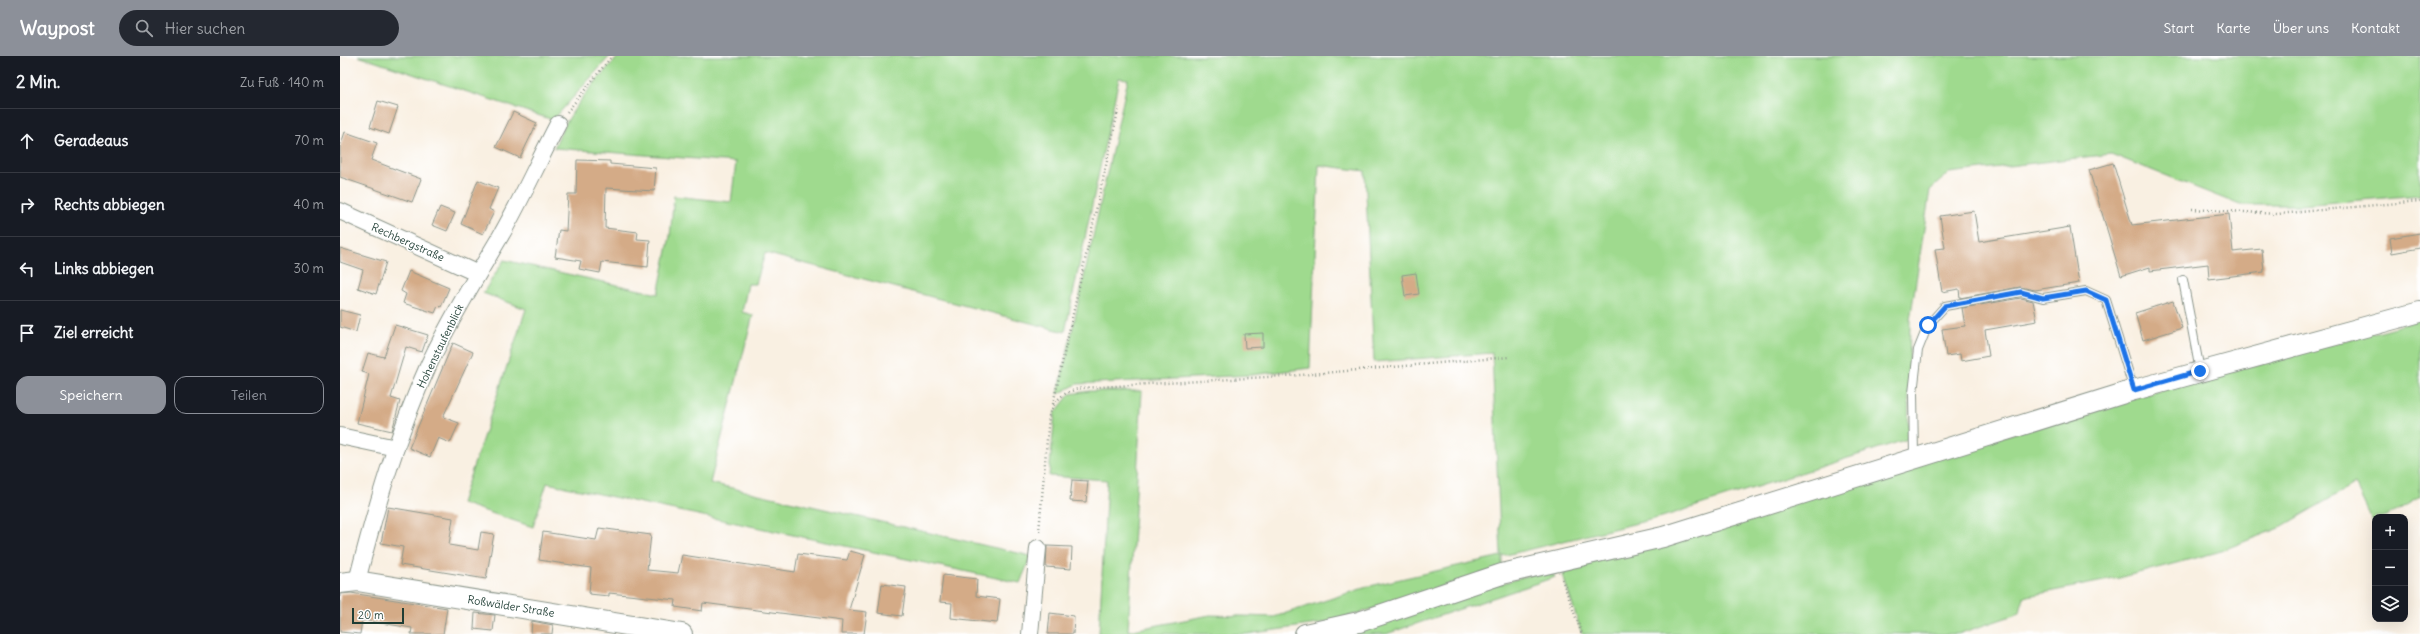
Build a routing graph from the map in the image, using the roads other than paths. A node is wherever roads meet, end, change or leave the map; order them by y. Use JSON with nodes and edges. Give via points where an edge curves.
{"nodes":[{"id":1,"x":558,"y":124,"type":"road end"},
{"id":2,"x":340,"y":211,"type":"edge"},
{"id":3,"x":476,"y":273,"type":"junction"},
{"id":4,"x":2183,"y":280,"type":"dead end"},
{"id":5,"x":2420,"y":312,"type":"edge"},
{"id":6,"x":2200,"y":371,"type":"junction"},
{"id":7,"x":2134,"y":390,"type":"junction"},
{"id":8,"x":340,"y":436,"type":"edge"},
{"id":9,"x":396,"y":448,"type":"junction"},
{"id":10,"x":1914,"y":457,"type":"junction"},
{"id":11,"x":1038,"y":548,"type":"road end"},
{"id":12,"x":348,"y":582,"type":"edge"},
{"id":13,"x":682,"y":634,"type":"edge"},
{"id":14,"x":1030,"y":634,"type":"edge"},
{"id":15,"x":1305,"y":634,"type":"edge"}],
"edges":[{"from":1,"to":3,"type":"street","name":"Hohenstaufenblick","via":[[500,237]]},
{"from":2,"to":3,"type":"street","name":"Rechbergstraße"},
{"from":3,"to":9,"type":"street","name":"Hohenstaufenblick","via":[[429,364]]},
{"from":4,"to":6,"type":"lane"},
{"from":5,"to":6,"type":"street"},
{"from":6,"to":7,"type":"street"},
{"from":7,"to":10,"type":"street"},
{"from":7,"to":10,"type":"lane","via":[[2106,300],[2086,291],[2043,298],[2021,292],[1945,306],[1928,325],[1918,350],[1913,393]]},
{"from":8,"to":9,"type":"street"},
{"from":9,"to":12,"type":"street","name":"Hohenstaufenblick"},
{"from":10,"to":15,"type":"street","via":[[1778,503],[1662,537],[1502,574],[1359,622]]},
{"from":11,"to":14,"type":"street"},
{"from":12,"to":13,"type":"street","name":"Roßwälder Straße"}]}
